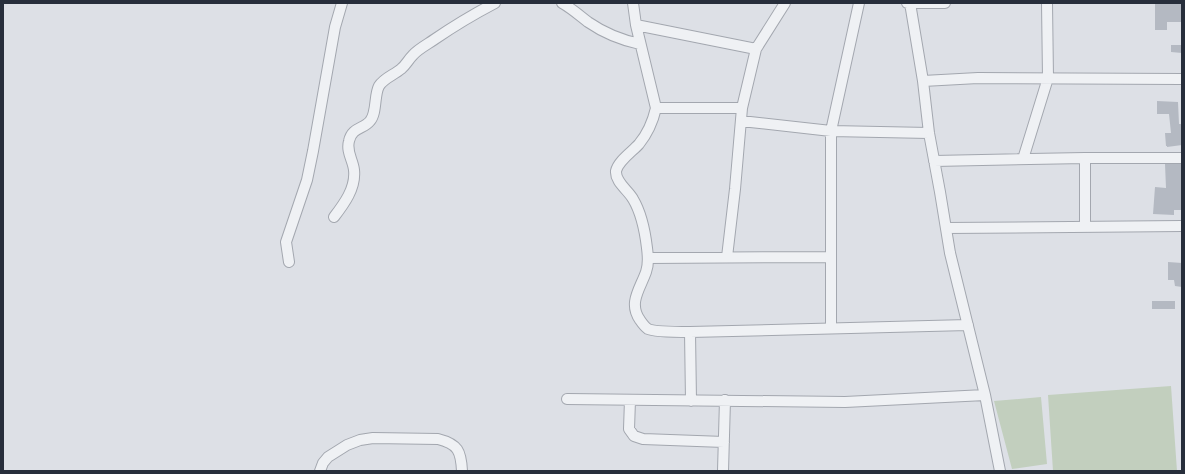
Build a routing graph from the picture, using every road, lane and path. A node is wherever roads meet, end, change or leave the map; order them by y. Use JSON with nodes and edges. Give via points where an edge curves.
{"nodes":[{"id":1,"x":342,"y":3,"type":"edge"},
{"id":2,"x":495,"y":3,"type":"edge"},
{"id":3,"x":562,"y":3,"type":"edge"},
{"id":4,"x":633,"y":3,"type":"edge"},
{"id":5,"x":785,"y":3,"type":"edge"},
{"id":6,"x":859,"y":3,"type":"edge"},
{"id":7,"x":909,"y":3,"type":"edge"},
{"id":8,"x":945,"y":3,"type":"edge"},
{"id":9,"x":1047,"y":3,"type":"edge"},
{"id":10,"x":636,"y":25,"type":"junction"},
{"id":11,"x":640,"y":44,"type":"junction"},
{"id":12,"x":756,"y":49,"type":"junction"},
{"id":13,"x":1048,"y":78,"type":"junction"},
{"id":14,"x":1182,"y":79,"type":"edge"},
{"id":15,"x":923,"y":81,"type":"junction"},
{"id":16,"x":656,"y":108,"type":"junction"},
{"id":17,"x":742,"y":108,"type":"junction"},
{"id":18,"x":741,"y":121,"type":"junction"},
{"id":19,"x":831,"y":131,"type":"junction"},
{"id":20,"x":929,"y":133,"type":"junction"},
{"id":21,"x":1085,"y":158,"type":"junction"},
{"id":22,"x":1182,"y":158,"type":"edge"},
{"id":23,"x":1023,"y":159,"type":"junction"},
{"id":24,"x":934,"y":161,"type":"junction"},
{"id":25,"x":334,"y":217,"type":"dead end"},
{"id":26,"x":1182,"y":226,"type":"edge"},
{"id":27,"x":1085,"y":227,"type":"junction"},
{"id":28,"x":946,"y":228,"type":"junction"},
{"id":29,"x":727,"y":257,"type":"junction"},
{"id":30,"x":830,"y":257,"type":"junction"},
{"id":31,"x":648,"y":258,"type":"junction"},
{"id":32,"x":289,"y":262,"type":"dead end"},
{"id":33,"x":968,"y":325,"type":"junction"},
{"id":34,"x":832,"y":328,"type":"junction"},
{"id":35,"x":690,"y":332,"type":"junction"},
{"id":36,"x":985,"y":395,"type":"junction"},
{"id":37,"x":567,"y":399,"type":"dead end"},
{"id":38,"x":630,"y":400,"type":"junction"},
{"id":39,"x":725,"y":400,"type":"junction"},
{"id":40,"x":691,"y":401,"type":"junction"},
{"id":41,"x":724,"y":442,"type":"junction"},
{"id":42,"x":320,"y":471,"type":"edge"},
{"id":43,"x":462,"y":471,"type":"edge"},
{"id":44,"x":724,"y":471,"type":"edge"},
{"id":45,"x":1000,"y":471,"type":"edge"}],
"edges":[{"from":1,"to":32,"type":"street","via":[[335,27],[307,180],[286,242]]},
{"from":2,"to":25,"type":"street","via":[[429,43],[380,85],[370,121],[355,130],[349,140],[348,152],[354,170],[354,181],[347,200]]},
{"from":3,"to":11,"type":"street","via":[[607,34]]},
{"from":4,"to":10,"type":"street"},
{"from":5,"to":12,"type":"street"},
{"from":6,"to":19,"type":"street"},
{"from":7,"to":8,"type":"street"},
{"from":7,"to":15,"type":"street"},
{"from":9,"to":13,"type":"street"},
{"from":10,"to":11,"type":"street"},
{"from":10,"to":12,"type":"street"},
{"from":11,"to":16,"type":"street"},
{"from":12,"to":17,"type":"street"},
{"from":13,"to":14,"type":"street"},
{"from":13,"to":15,"type":"street"},
{"from":13,"to":23,"type":"street"},
{"from":15,"to":20,"type":"street"},
{"from":16,"to":17,"type":"street"},
{"from":16,"to":31,"type":"street","via":[[640,143],[619,164],[616,171],[619,182],[639,210]]},
{"from":17,"to":18,"type":"street"},
{"from":18,"to":19,"type":"street"},
{"from":18,"to":29,"type":"street"},
{"from":19,"to":20,"type":"street"},
{"from":19,"to":30,"type":"street"},
{"from":20,"to":24,"type":"street"},
{"from":21,"to":22,"type":"street"},
{"from":21,"to":23,"type":"street"},
{"from":21,"to":27,"type":"street"},
{"from":23,"to":24,"type":"street"},
{"from":24,"to":28,"type":"street"},
{"from":26,"to":27,"type":"street"},
{"from":27,"to":28,"type":"street"},
{"from":28,"to":33,"type":"street"},
{"from":29,"to":30,"type":"street"},
{"from":29,"to":31,"type":"street"},
{"from":30,"to":34,"type":"street"},
{"from":31,"to":35,"type":"street","via":[[646,272],[636,296],[634,310],[637,316],[648,329]]},
{"from":33,"to":34,"type":"street"},
{"from":33,"to":36,"type":"street"},
{"from":34,"to":35,"type":"street"},
{"from":35,"to":40,"type":"street"},
{"from":36,"to":39,"type":"street","via":[[845,402]]},
{"from":36,"to":45,"type":"street"},
{"from":37,"to":38,"type":"street"},
{"from":38,"to":40,"type":"street"},
{"from":38,"to":41,"type":"street","via":[[630,429],[634,436],[643,439]]},
{"from":39,"to":40,"type":"street"},
{"from":39,"to":41,"type":"street"},
{"from":41,"to":44,"type":"street"},
{"from":42,"to":43,"type":"street","via":[[328,457],[337,451],[360,440],[373,438],[438,439],[448,442],[458,450]]}]}
